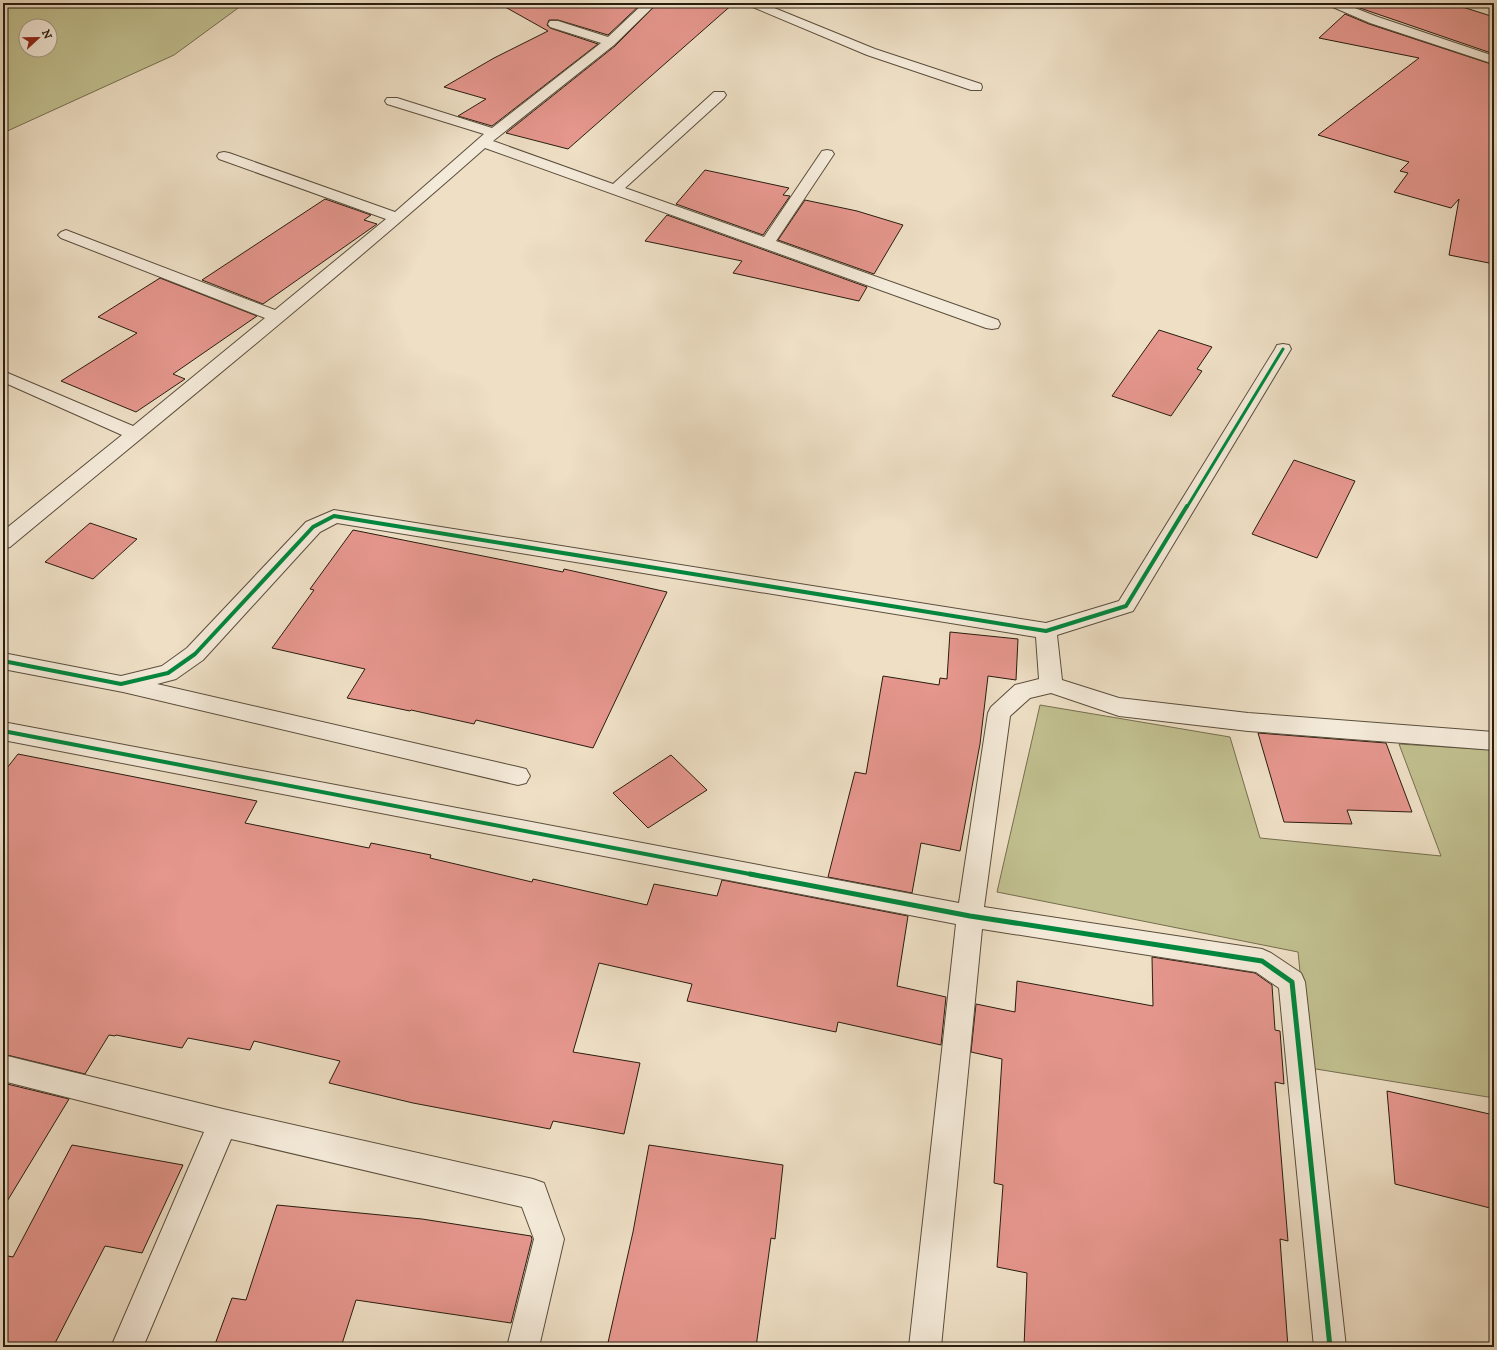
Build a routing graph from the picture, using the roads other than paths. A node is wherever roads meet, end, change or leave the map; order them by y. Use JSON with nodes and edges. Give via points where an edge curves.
{"nodes":[{"id":1,"x":651,"y":3,"type":"edge"},
{"id":2,"x":752,"y":3,"type":"edge"},
{"id":3,"x":1332,"y":3,"type":"edge"},
{"id":4,"x":554,"y":24,"type":"dead end"},
{"id":5,"x":610,"y":42,"type":"junction"},
{"id":6,"x":1494,"y":60,"type":"edge"},
{"id":7,"x":976,"y":88,"type":"dead end"},
{"id":8,"x":719,"y":95,"type":"dead end"},
{"id":9,"x":392,"y":101,"type":"dead end"},
{"id":10,"x":489,"y":138,"type":"junction"},
{"id":11,"x":827,"y":154,"type":"dead end"},
{"id":12,"x":224,"y":156,"type":"dead end"},
{"id":13,"x":615,"y":188,"type":"junction"},
{"id":14,"x":397,"y":218,"type":"junction"},
{"id":15,"x":66,"y":235,"type":"dead end"},
{"id":16,"x":767,"y":243,"type":"junction"},
{"id":17,"x":276,"y":316,"type":"junction"},
{"id":18,"x":992,"y":324,"type":"dead end"},
{"id":19,"x":1283,"y":349,"type":"dead end"},
{"id":20,"x":3,"y":376,"type":"edge"},
{"id":21,"x":136,"y":434,"type":"junction"},
{"id":22,"x":3,"y":542,"type":"edge"},
{"id":23,"x":1046,"y":631,"type":"junction"},
{"id":24,"x":3,"y":662,"type":"edge"},
{"id":25,"x":122,"y":684,"type":"junction"},
{"id":26,"x":1051,"y":685,"type":"junction"},
{"id":27,"x":3,"y":731,"type":"edge"},
{"id":28,"x":1494,"y":741,"type":"edge"},
{"id":29,"x":518,"y":776,"type":"dead end"},
{"id":30,"x":970,"y":916,"type":"junction"},
{"id":31,"x":3,"y":1068,"type":"edge"},
{"id":32,"x":223,"y":1122,"type":"junction"},
{"id":33,"x":127,"y":1347,"type":"edge"},
{"id":34,"x":523,"y":1347,"type":"edge"},
{"id":35,"x":925,"y":1347,"type":"edge"},
{"id":36,"x":1330,"y":1347,"type":"edge"}],
"edges":[{"from":1,"to":5,"type":"street"},
{"from":2,"to":7,"type":"street","via":[[871,52]]},
{"from":3,"to":6,"type":"street","via":[[1374,20]]},
{"from":4,"to":5,"type":"street"},
{"from":5,"to":10,"type":"street"},
{"from":8,"to":13,"type":"street"},
{"from":9,"to":10,"type":"street"},
{"from":10,"to":13,"type":"street"},
{"from":10,"to":14,"type":"street"},
{"from":11,"to":16,"type":"street"},
{"from":12,"to":14,"type":"street"},
{"from":13,"to":16,"type":"street"},
{"from":14,"to":17,"type":"street"},
{"from":15,"to":17,"type":"street"},
{"from":16,"to":18,"type":"street"},
{"from":17,"to":21,"type":"street"},
{"from":19,"to":23,"type":"street","via":[[1126,606]]},
{"from":20,"to":21,"type":"street"},
{"from":21,"to":22,"type":"street"},
{"from":23,"to":25,"type":"street","via":[[334,516],[313,527],[195,654],[168,673]]},
{"from":23,"to":26,"type":"street"},
{"from":24,"to":25,"type":"street"},
{"from":25,"to":29,"type":"street"},
{"from":26,"to":28,"type":"street","via":[[1119,707],[1248,722]]},
{"from":26,"to":30,"type":"street","via":[[1023,691],[999,714]]},
{"from":27,"to":30,"type":"street"},
{"from":30,"to":35,"type":"street"},
{"from":30,"to":36,"type":"street","via":[[1262,961],[1292,982]]},
{"from":31,"to":32,"type":"street"},
{"from":32,"to":33,"type":"street"},
{"from":32,"to":34,"type":"street","via":[[533,1194],[548,1239]]}]}
